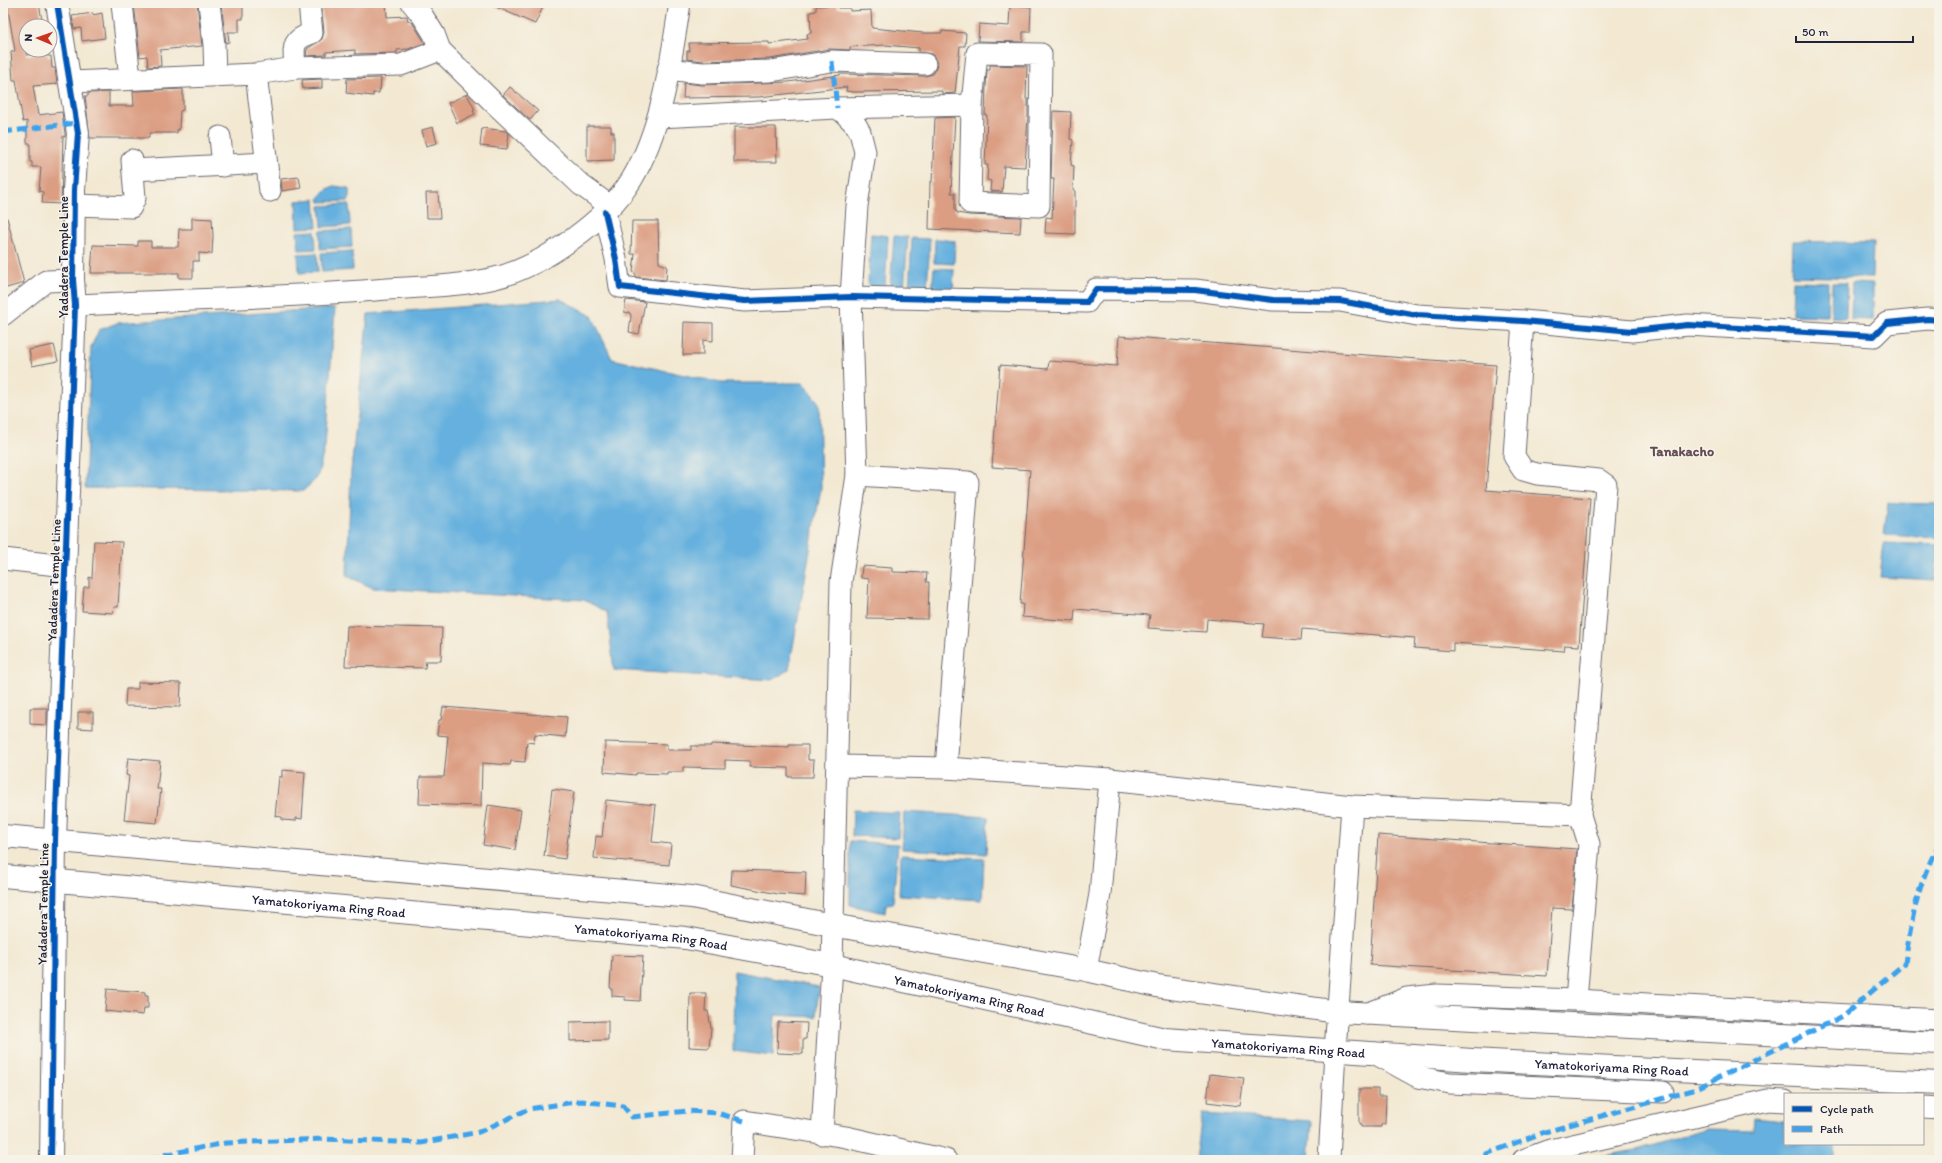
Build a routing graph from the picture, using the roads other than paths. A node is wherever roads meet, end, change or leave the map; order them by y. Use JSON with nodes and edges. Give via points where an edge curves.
{"nodes":[{"id":1,"x":57,"y":3,"type":"edge"},
{"id":2,"x":122,"y":3,"type":"edge"},
{"id":3,"x":209,"y":3,"type":"edge"},
{"id":4,"x":309,"y":3,"type":"edge"},
{"id":5,"x":412,"y":3,"type":"edge"},
{"id":6,"x":680,"y":3,"type":"edge"},
{"id":7,"x":440,"y":50,"type":"junction"},
{"id":8,"x":925,"y":64,"type":"dead end"},
{"id":9,"x":295,"y":68,"type":"junction"},
{"id":10,"x":668,"y":69,"type":"junction"},
{"id":11,"x":256,"y":74,"type":"junction"},
{"id":12,"x":215,"y":75,"type":"junction"},
{"id":13,"x":130,"y":79,"type":"junction"},
{"id":14,"x":71,"y":82,"type":"junction"},
{"id":15,"x":972,"y":105,"type":"junction"},
{"id":16,"x":837,"y":108,"type":"junction"},
{"id":17,"x":888,"y":108,"type":"junction"},
{"id":18,"x":659,"y":117,"type":"junction"},
{"id":19,"x":860,"y":132,"type":"junction"},
{"id":20,"x":220,"y":137,"type":"dead end"},
{"id":21,"x":266,"y":163,"type":"junction"},
{"id":22,"x":222,"y":166,"type":"junction"},
{"id":23,"x":270,"y":192,"type":"dead end"},
{"id":24,"x":75,"y":205,"type":"junction"},
{"id":25,"x":608,"y":209,"type":"junction"},
{"id":26,"x":73,"y":280,"type":"junction"},
{"id":27,"x":850,"y":297,"type":"junction"},
{"id":28,"x":75,"y":305,"type":"junction"},
{"id":29,"x":3,"y":314,"type":"edge"},
{"id":30,"x":1939,"y":320,"type":"edge"},
{"id":31,"x":1523,"y":321,"type":"junction"},
{"id":32,"x":857,"y":475,"type":"junction"},
{"id":33,"x":3,"y":560,"type":"edge"},
{"id":34,"x":66,"y":566,"type":"junction"},
{"id":35,"x":838,"y":766,"type":"junction"},
{"id":36,"x":946,"y":768,"type":"junction"},
{"id":37,"x":1110,"y":779,"type":"junction"},
{"id":38,"x":1352,"y":806,"type":"junction"},
{"id":39,"x":1580,"y":815,"type":"junction"},
{"id":40,"x":3,"y":836,"type":"edge"},
{"id":41,"x":55,"y":840,"type":"junction"},
{"id":42,"x":3,"y":876,"type":"edge"},
{"id":43,"x":54,"y":881,"type":"junction"},
{"id":44,"x":832,"y":925,"type":"junction"},
{"id":45,"x":832,"y":965,"type":"junction"},
{"id":46,"x":1086,"y":970,"type":"junction"},
{"id":47,"x":1576,"y":1000,"type":"junction"},
{"id":48,"x":1338,"y":1012,"type":"junction"},
{"id":49,"x":1367,"y":1014,"type":"junction"},
{"id":50,"x":1939,"y":1020,"type":"edge"},
{"id":51,"x":1939,"y":1043,"type":"edge"},
{"id":52,"x":1335,"y":1051,"type":"junction"},
{"id":53,"x":1374,"y":1053,"type":"junction"},
{"id":54,"x":1939,"y":1083,"type":"edge"},
{"id":55,"x":1663,"y":1092,"type":"dead end"},
{"id":56,"x":1784,"y":1101,"type":"edge"},
{"id":57,"x":1924,"y":1107,"type":"edge"},
{"id":58,"x":1939,"y":1108,"type":"edge"},
{"id":59,"x":822,"y":1134,"type":"junction"},
{"id":60,"x":51,"y":1160,"type":"edge"},
{"id":61,"x":742,"y":1160,"type":"edge"},
{"id":62,"x":946,"y":1160,"type":"edge"},
{"id":63,"x":1330,"y":1160,"type":"edge"},
{"id":64,"x":1523,"y":1160,"type":"edge"}],
"edges":[{"from":1,"to":14,"type":"main road","name":"Yadadera Temple Line"},
{"from":2,"to":13,"type":"street"},
{"from":3,"to":12,"type":"street"},
{"from":4,"to":9,"type":"street","via":[[312,33],[300,37],[294,47]]},
{"from":5,"to":7,"type":"street","via":[[434,34]]},
{"from":6,"to":10,"type":"street"},
{"from":7,"to":9,"type":"street","via":[[401,65]]},
{"from":7,"to":25,"type":"street","via":[[492,102]]},
{"from":8,"to":10,"type":"street","via":[[832,61],[771,70],[702,73]]},
{"from":9,"to":11,"type":"street"},
{"from":10,"to":18,"type":"street"},
{"from":11,"to":12,"type":"street"},
{"from":11,"to":21,"type":"street"},
{"from":12,"to":13,"type":"street"},
{"from":13,"to":14,"type":"street"},
{"from":14,"to":24,"type":"main road","name":"Yadadera Temple Line","via":[[78,133]]},
{"from":15,"to":15,"type":"street","via":[[970,203],[1039,206],[1041,54],[976,53]]},
{"from":15,"to":17,"type":"street"},
{"from":16,"to":17,"type":"street"},
{"from":16,"to":18,"type":"street"},
{"from":16,"to":19,"type":"street","via":[[850,118]]},
{"from":17,"to":19,"type":"street","via":[[869,120]]},
{"from":18,"to":25,"type":"street","via":[[631,180]]},
{"from":19,"to":27,"type":"street","via":[[866,152],[857,206]]},
{"from":20,"to":22,"type":"street"},
{"from":21,"to":22,"type":"street"},
{"from":21,"to":23,"type":"street"},
{"from":22,"to":24,"type":"street","via":[[132,165],[135,198],[131,207]]},
{"from":24,"to":26,"type":"main road","name":"Yadadera Temple Line"},
{"from":25,"to":27,"type":"street","via":[[620,287],[745,301]]},
{"from":25,"to":28,"type":"street","via":[[561,248],[527,266],[496,278],[322,294]]},
{"from":26,"to":28,"type":"main road","name":"Yadadera Temple Line"},
{"from":26,"to":29,"type":"street","via":[[46,281]]},
{"from":27,"to":31,"type":"street","via":[[1087,302],[1096,289],[1195,290],[1273,300],[1340,301],[1416,316]]},
{"from":27,"to":32,"type":"street"},
{"from":28,"to":34,"type":"main road","name":"Yadadera Temple Line"},
{"from":30,"to":31,"type":"street","via":[[1886,324],[1874,336],[1688,325],[1632,331]]},
{"from":31,"to":39,"type":"street","via":[[1514,456],[1523,470],[1537,474],[1599,480],[1606,485]]},
{"from":32,"to":35,"type":"street","via":[[841,582]]},
{"from":32,"to":36,"type":"street","via":[[968,482]]},
{"from":33,"to":34,"type":"street"},
{"from":34,"to":41,"type":"main road","name":"Yadadera Temple Line"},
{"from":35,"to":36,"type":"street"},
{"from":35,"to":44,"type":"street"},
{"from":36,"to":37,"type":"street"},
{"from":37,"to":38,"type":"street"},
{"from":37,"to":46,"type":"street","via":[[1100,894]]},
{"from":38,"to":39,"type":"street"},
{"from":38,"to":48,"type":"street"},
{"from":39,"to":47,"type":"street","via":[[1589,844]]},
{"from":40,"to":41,"type":"main road"},
{"from":41,"to":43,"type":"main road","name":"Yadadera Temple Line"},
{"from":41,"to":44,"type":"main road","via":[[692,897]]},
{"from":42,"to":43,"type":"main road","name":"Yamatokoriyama Ring Road"},
{"from":43,"to":45,"type":"main road","name":"Yamatokoriyama Ring Road","via":[[686,938]]},
{"from":43,"to":60,"type":"main road","name":"Yadadera Temple Line"},
{"from":44,"to":45,"type":"street"},
{"from":44,"to":46,"type":"main road"},
{"from":45,"to":52,"type":"main road","name":"Yamatokoriyama Ring Road","via":[[1165,1039]]},
{"from":45,"to":59,"type":"street"},
{"from":46,"to":48,"type":"main road","via":[[1157,986]]},
{"from":47,"to":49,"type":"street","via":[[1437,995],[1407,998]]},
{"from":47,"to":50,"type":"street"},
{"from":48,"to":49,"type":"main road"},
{"from":48,"to":52,"type":"street"},
{"from":49,"to":51,"type":"main road"},
{"from":52,"to":53,"type":"main road","name":"Yamatokoriyama Ring Road"},
{"from":52,"to":63,"type":"street"},
{"from":53,"to":54,"type":"main road","name":"Yamatokoriyama Ring Road"},
{"from":53,"to":55,"type":"street","via":[[1418,1077],[1450,1083]]},
{"from":56,"to":64,"type":"street","via":[[1768,1100],[1547,1151]]},
{"from":57,"to":58,"type":"street"},
{"from":59,"to":61,"type":"street","via":[[744,1121]]},
{"from":59,"to":62,"type":"street"}]}
